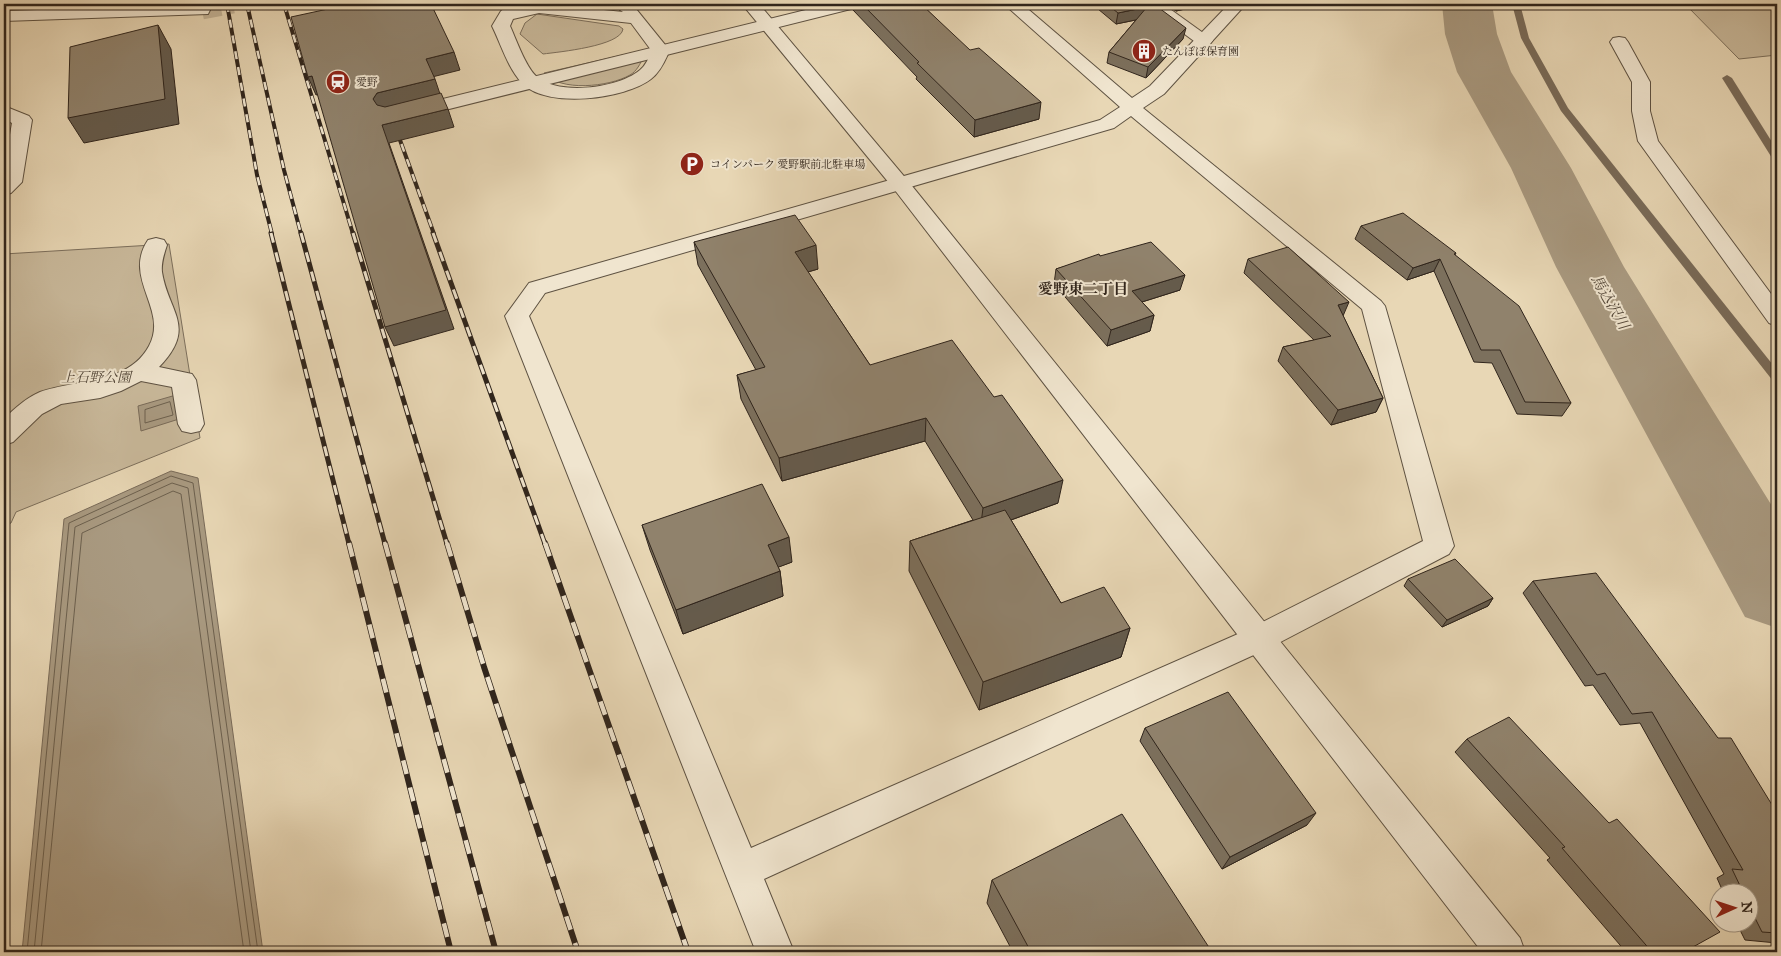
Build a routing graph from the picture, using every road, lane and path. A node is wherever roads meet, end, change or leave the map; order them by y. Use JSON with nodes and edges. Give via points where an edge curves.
{"nodes":[{"id":1,"x":20,"y":4,"type":"edge"},
{"id":2,"x":521,"y":4,"type":"edge"},
{"id":3,"x":620,"y":4,"type":"edge"},
{"id":4,"x":750,"y":4,"type":"edge"},
{"id":5,"x":849,"y":4,"type":"edge"},
{"id":6,"x":1012,"y":4,"type":"edge"},
{"id":7,"x":1152,"y":4,"type":"edge"},
{"id":8,"x":1238,"y":4,"type":"edge"},
{"id":9,"x":202,"y":10,"type":"tunnel mouth"},
{"id":10,"x":507,"y":15,"type":"junction"},
{"id":11,"x":6,"y":16,"type":"edge"},
{"id":12,"x":637,"y":19,"type":"junction"},
{"id":13,"x":1204,"y":40,"type":"junction"},
{"id":14,"x":1618,"y":42,"type":"dead end"},
{"id":15,"x":1131,"y":108,"type":"junction"},
{"id":16,"x":4,"y":112,"type":"edge"},
{"id":17,"x":392,"y":117,"type":"edge"},
{"id":18,"x":900,"y":185,"type":"junction"},
{"id":19,"x":4,"y":190,"type":"edge"},
{"id":20,"x":156,"y":244,"type":"dead end"},
{"id":21,"x":1777,"y":318,"type":"edge"},
{"id":22,"x":137,"y":372,"type":"junction"},
{"id":23,"x":191,"y":424,"type":"dead end"},
{"id":24,"x":4,"y":435,"type":"edge"},
{"id":25,"x":1258,"y":639,"type":"junction"},
{"id":26,"x":741,"y":871,"type":"junction"},
{"id":27,"x":775,"y":952,"type":"edge"},
{"id":28,"x":1506,"y":952,"type":"edge"}],
"edges":[{"from":1,"to":11,"type":"street"},
{"from":2,"to":10,"type":"street"},
{"from":3,"to":12,"type":"street"},
{"from":4,"to":18,"type":"street"},
{"from":5,"to":17,"type":"street"},
{"from":6,"to":15,"type":"street"},
{"from":7,"to":13,"type":"street"},
{"from":8,"to":13,"type":"street"},
{"from":9,"to":11,"type":"street"},
{"from":10,"to":12,"type":"street","via":[[539,8]]},
{"from":10,"to":12,"type":"street","via":[[502,26],[530,81],[548,90],[574,92],[599,92],[624,86],[643,77],[657,63],[660,50]]},
{"from":13,"to":15,"type":"street","via":[[1157,90]]},
{"from":14,"to":21,"type":"street","via":[[1641,82],[1641,111],[1648,141]]},
{"from":15,"to":18,"type":"street","via":[[1107,124]]},
{"from":15,"to":25,"type":"street","via":[[1373,306],[1439,546]]},
{"from":16,"to":19,"type":"street","via":[[22,120],[12,182]]},
{"from":18,"to":25,"type":"street"},
{"from":18,"to":26,"type":"street","via":[[537,288],[517,316]]},
{"from":20,"to":22,"type":"street","via":[[151,274],[168,320],[166,336],[157,354]]},
{"from":22,"to":23,"type":"street","via":[[183,380]]},
{"from":22,"to":24,"type":"street","via":[[108,386],[73,391],[44,401],[29,410]]},
{"from":25,"to":26,"type":"street"},
{"from":25,"to":28,"type":"street"},
{"from":26,"to":27,"type":"street"}]}
